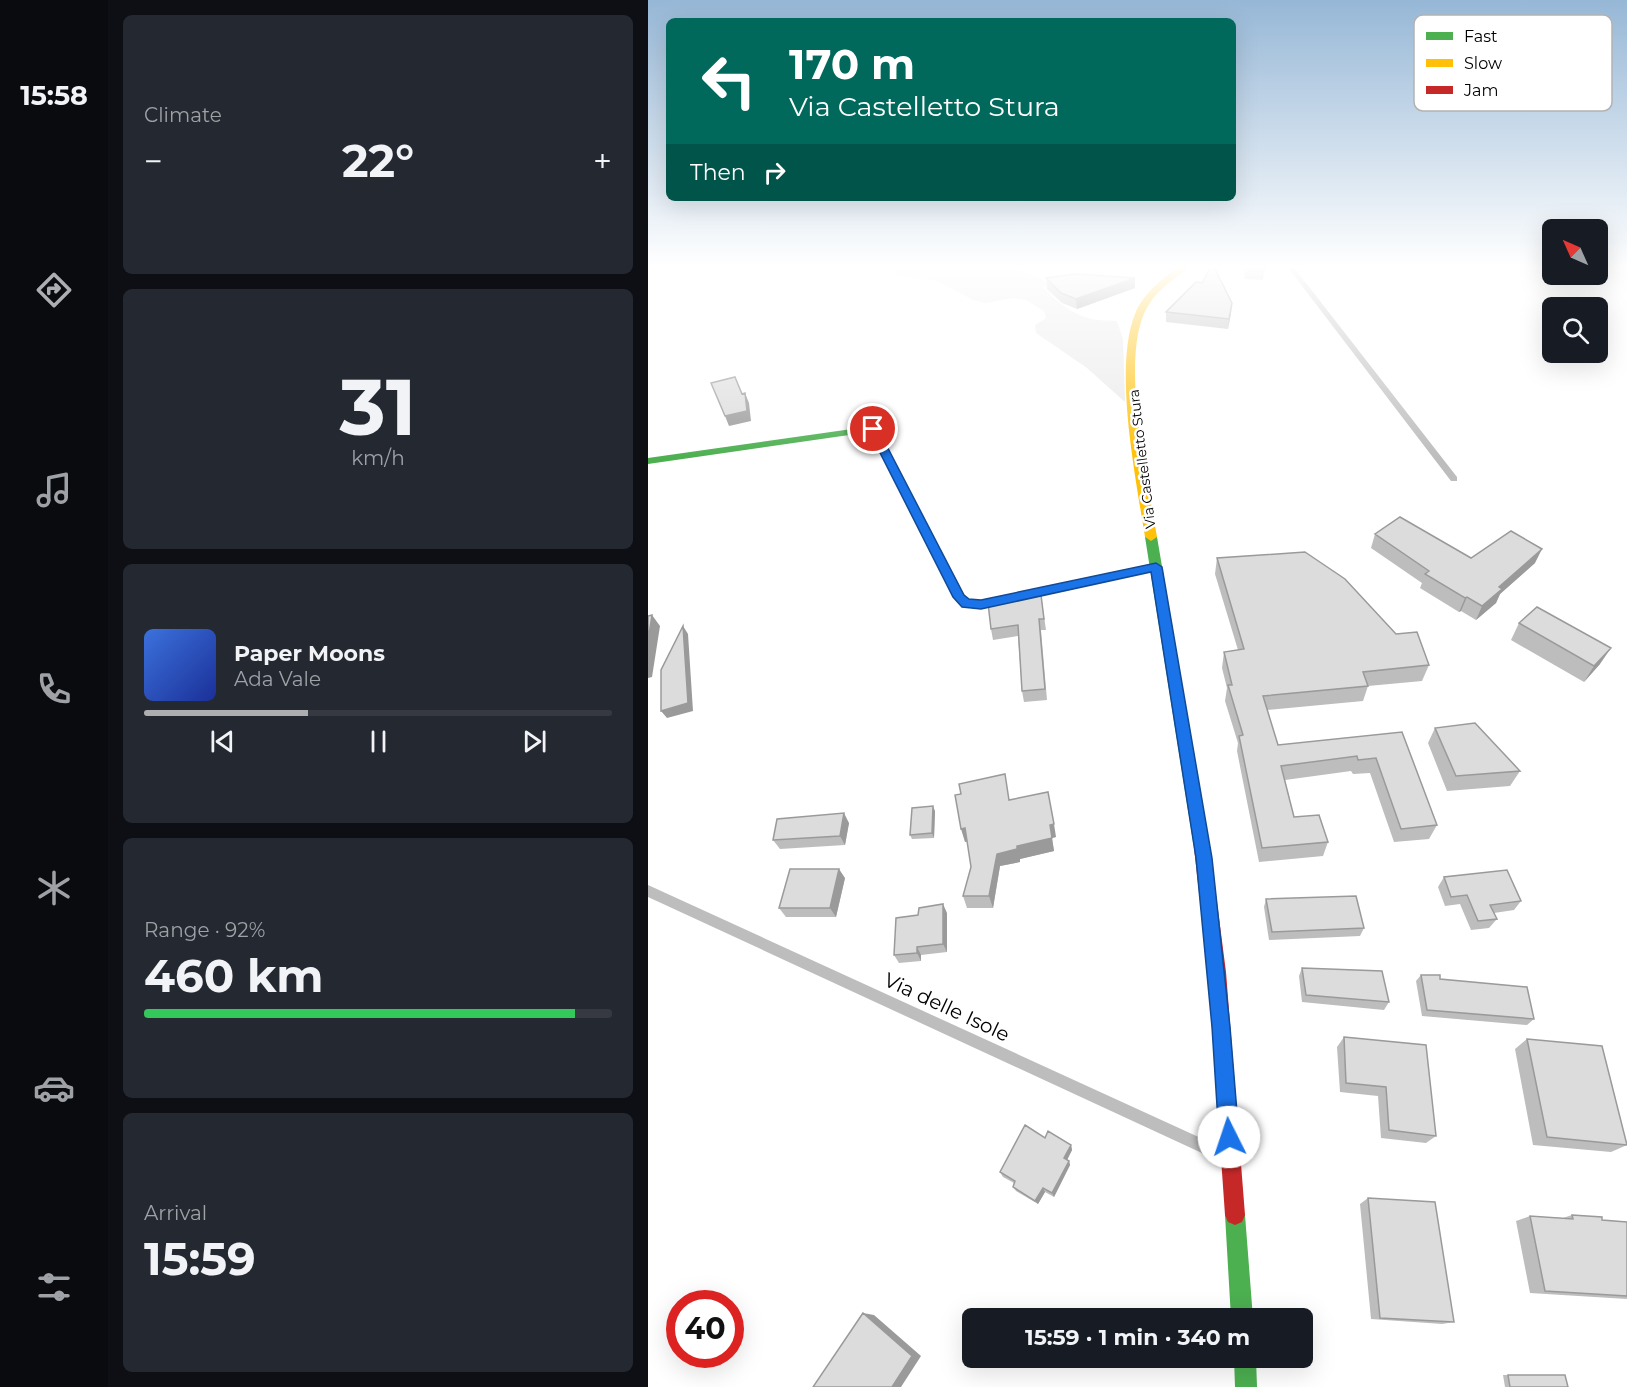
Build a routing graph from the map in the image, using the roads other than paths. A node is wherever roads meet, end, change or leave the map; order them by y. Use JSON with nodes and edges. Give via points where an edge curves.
{"nodes":[{"id":1,"x":1134,"y":330,"type":"edge"},
{"id":2,"x":1339,"y":330,"type":"edge"},
{"id":3,"x":648,"y":461,"type":"edge"},
{"id":4,"x":1454,"y":479,"type":"dead end"},
{"id":5,"x":1156,"y":567,"type":"junction"},
{"id":6,"x":648,"y":891,"type":"edge"},
{"id":7,"x":1230,"y":1159,"type":"junction"},
{"id":8,"x":1241,"y":1308,"type":"edge"},
{"id":9,"x":1245,"y":1368,"type":"edge"},
{"id":10,"x":1246,"y":1387,"type":"edge"}],
"edges":[{"from":1,"to":5,"type":"street","name":"Via Castelletto Stura","via":[[1133,385],[1138,444]]},
{"from":2,"to":4,"type":"lane"},
{"from":3,"to":5,"type":"street","via":[[873,429],[959,597],[966,603],[981,604]]},
{"from":5,"to":7,"type":"street","name":"Via Castelletto Stura","via":[[1204,858]]},
{"from":6,"to":7,"type":"lane","name":"Via delle Isole"},
{"from":7,"to":8,"type":"street","name":"Via Castelletto Stura"},
{"from":9,"to":10,"type":"street"}]}
